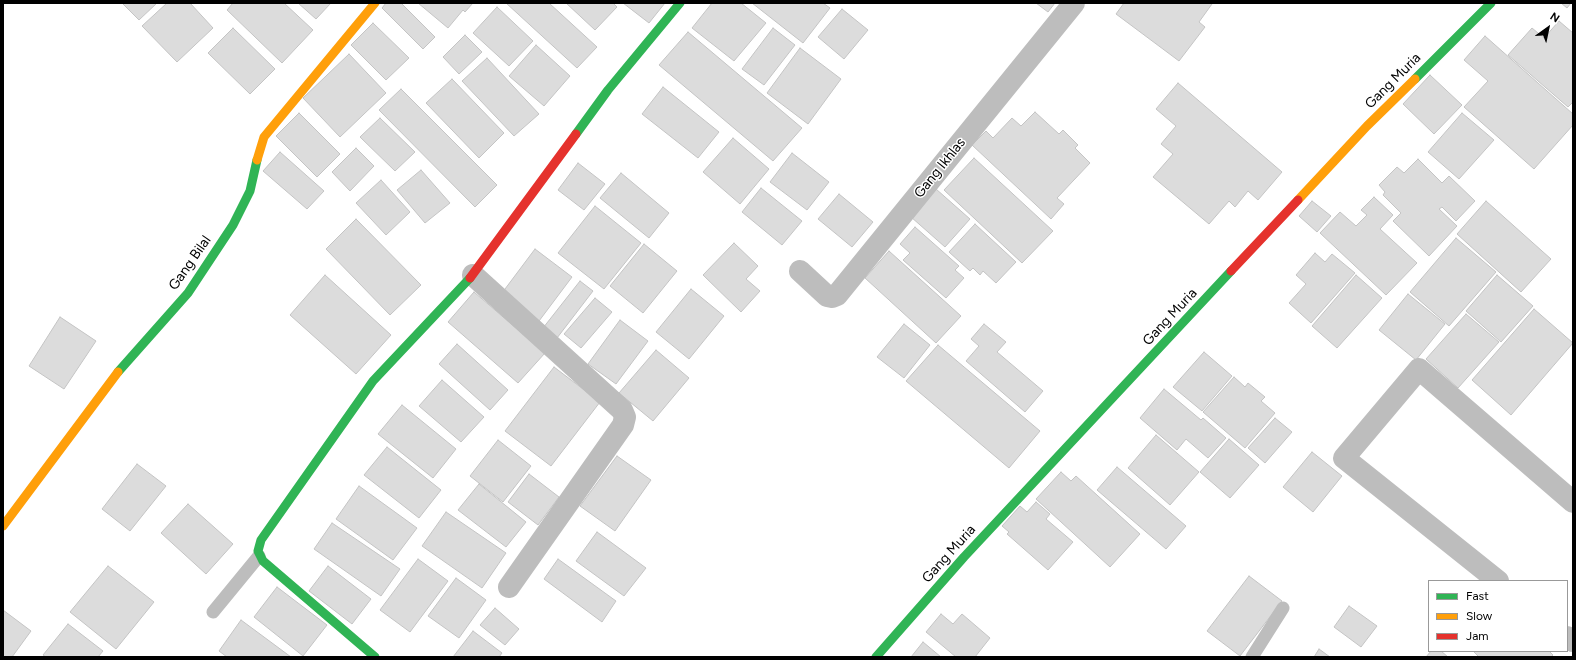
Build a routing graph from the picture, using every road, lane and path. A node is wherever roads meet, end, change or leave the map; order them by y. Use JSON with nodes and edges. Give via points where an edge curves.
{"nodes":[{"id":1,"x":375,"y":3,"type":"edge"},
{"id":2,"x":680,"y":3,"type":"edge"},
{"id":3,"x":1074,"y":3,"type":"edge"},
{"id":4,"x":1491,"y":3,"type":"edge"},
{"id":5,"x":800,"y":271,"type":"dead end"},
{"id":6,"x":472,"y":275,"type":"junction"},
{"id":7,"x":1573,"y":502,"type":"edge"},
{"id":8,"x":3,"y":526,"type":"edge"},
{"id":9,"x":260,"y":556,"type":"junction"},
{"id":10,"x":1497,"y":580,"type":"edge"},
{"id":11,"x":509,"y":587,"type":"dead end"},
{"id":12,"x":1283,"y":608,"type":"dead end"},
{"id":13,"x":213,"y":612,"type":"dead end"},
{"id":14,"x":375,"y":657,"type":"edge"},
{"id":15,"x":876,"y":657,"type":"edge"},
{"id":16,"x":1252,"y":657,"type":"edge"}],
"edges":[{"from":1,"to":8,"type":"street","name":"Gang Bilal","via":[[264,137],[250,191],[236,218],[188,293],[117,373]]},
{"from":2,"to":6,"type":"street","via":[[608,90]]},
{"from":3,"to":5,"type":"street","name":"Gang Ikhlas","via":[[838,295],[832,298],[827,296]]},
{"from":4,"to":15,"type":"street","name":"Gang Muria","via":[[1367,126],[964,557]]},
{"from":6,"to":9,"type":"street","via":[[373,381],[261,540],[258,551]]},
{"from":6,"to":11,"type":"street","via":[[622,410],[625,417],[623,425]]},
{"from":7,"to":10,"type":"street","via":[[1419,369],[1344,458]]},
{"from":9,"to":13,"type":"lane"},
{"from":9,"to":14,"type":"street"},
{"from":12,"to":16,"type":"lane"}]}
